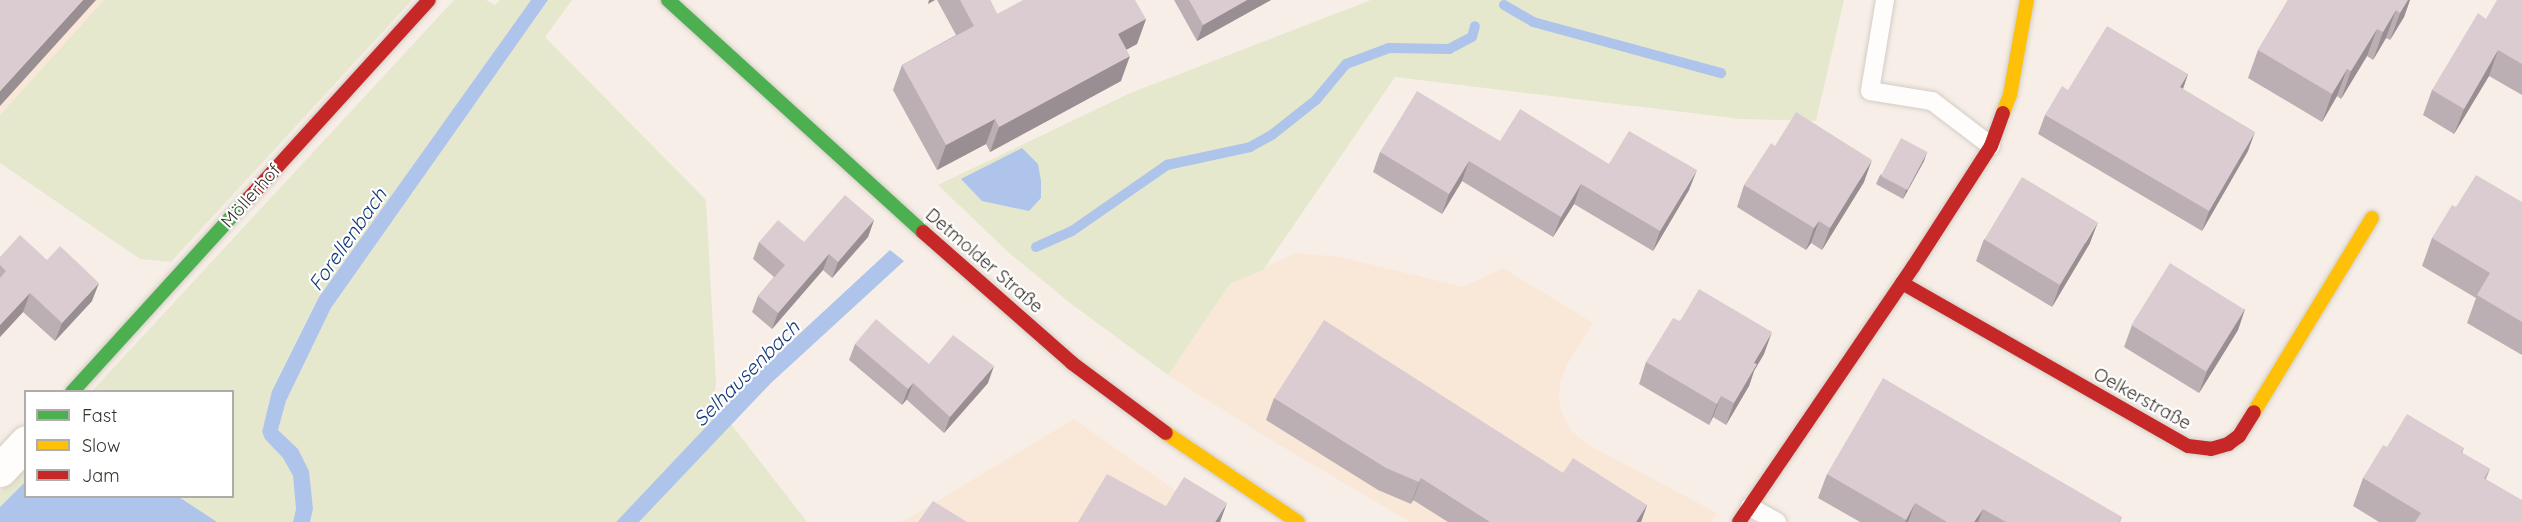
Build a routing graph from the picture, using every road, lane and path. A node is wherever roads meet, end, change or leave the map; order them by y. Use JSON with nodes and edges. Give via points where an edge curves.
{"nodes":[{"id":1,"x":429,"y":0,"type":"edge"},
{"id":2,"x":668,"y":0,"type":"edge"},
{"id":3,"x":1885,"y":0,"type":"edge"},
{"id":4,"x":2027,"y":0,"type":"edge"},
{"id":5,"x":1991,"y":146,"type":"junction"},
{"id":6,"x":2372,"y":218,"type":"dead end"},
{"id":7,"x":1902,"y":283,"type":"junction"},
{"id":8,"x":74,"y":390,"type":"edge"},
{"id":9,"x":24,"y":444,"type":"edge"},
{"id":10,"x":0,"y":470,"type":"edge"},
{"id":11,"x":1750,"y":507,"type":"junction"},
{"id":12,"x":1298,"y":522,"type":"edge"},
{"id":13,"x":1739,"y":522,"type":"edge"},
{"id":14,"x":1777,"y":522,"type":"edge"}],
"edges":[{"from":1,"to":8,"type":"street","name":"Möllerhof"},
{"from":2,"to":12,"type":"street","name":"Detmolder Straße","via":[[1072,363],[1183,445]]},
{"from":3,"to":5,"type":"lane","via":[[1870,91],[1932,101]]},
{"from":4,"to":5,"type":"street","via":[[2010,95]]},
{"from":5,"to":7,"type":"street"},
{"from":6,"to":7,"type":"street","name":"Oelkerstraße","via":[[2238,436],[2211,449],[2188,446]]},
{"from":7,"to":11,"type":"street"},
{"from":9,"to":10,"type":"street"},
{"from":11,"to":13,"type":"street"},
{"from":11,"to":14,"type":"lane"}]}
